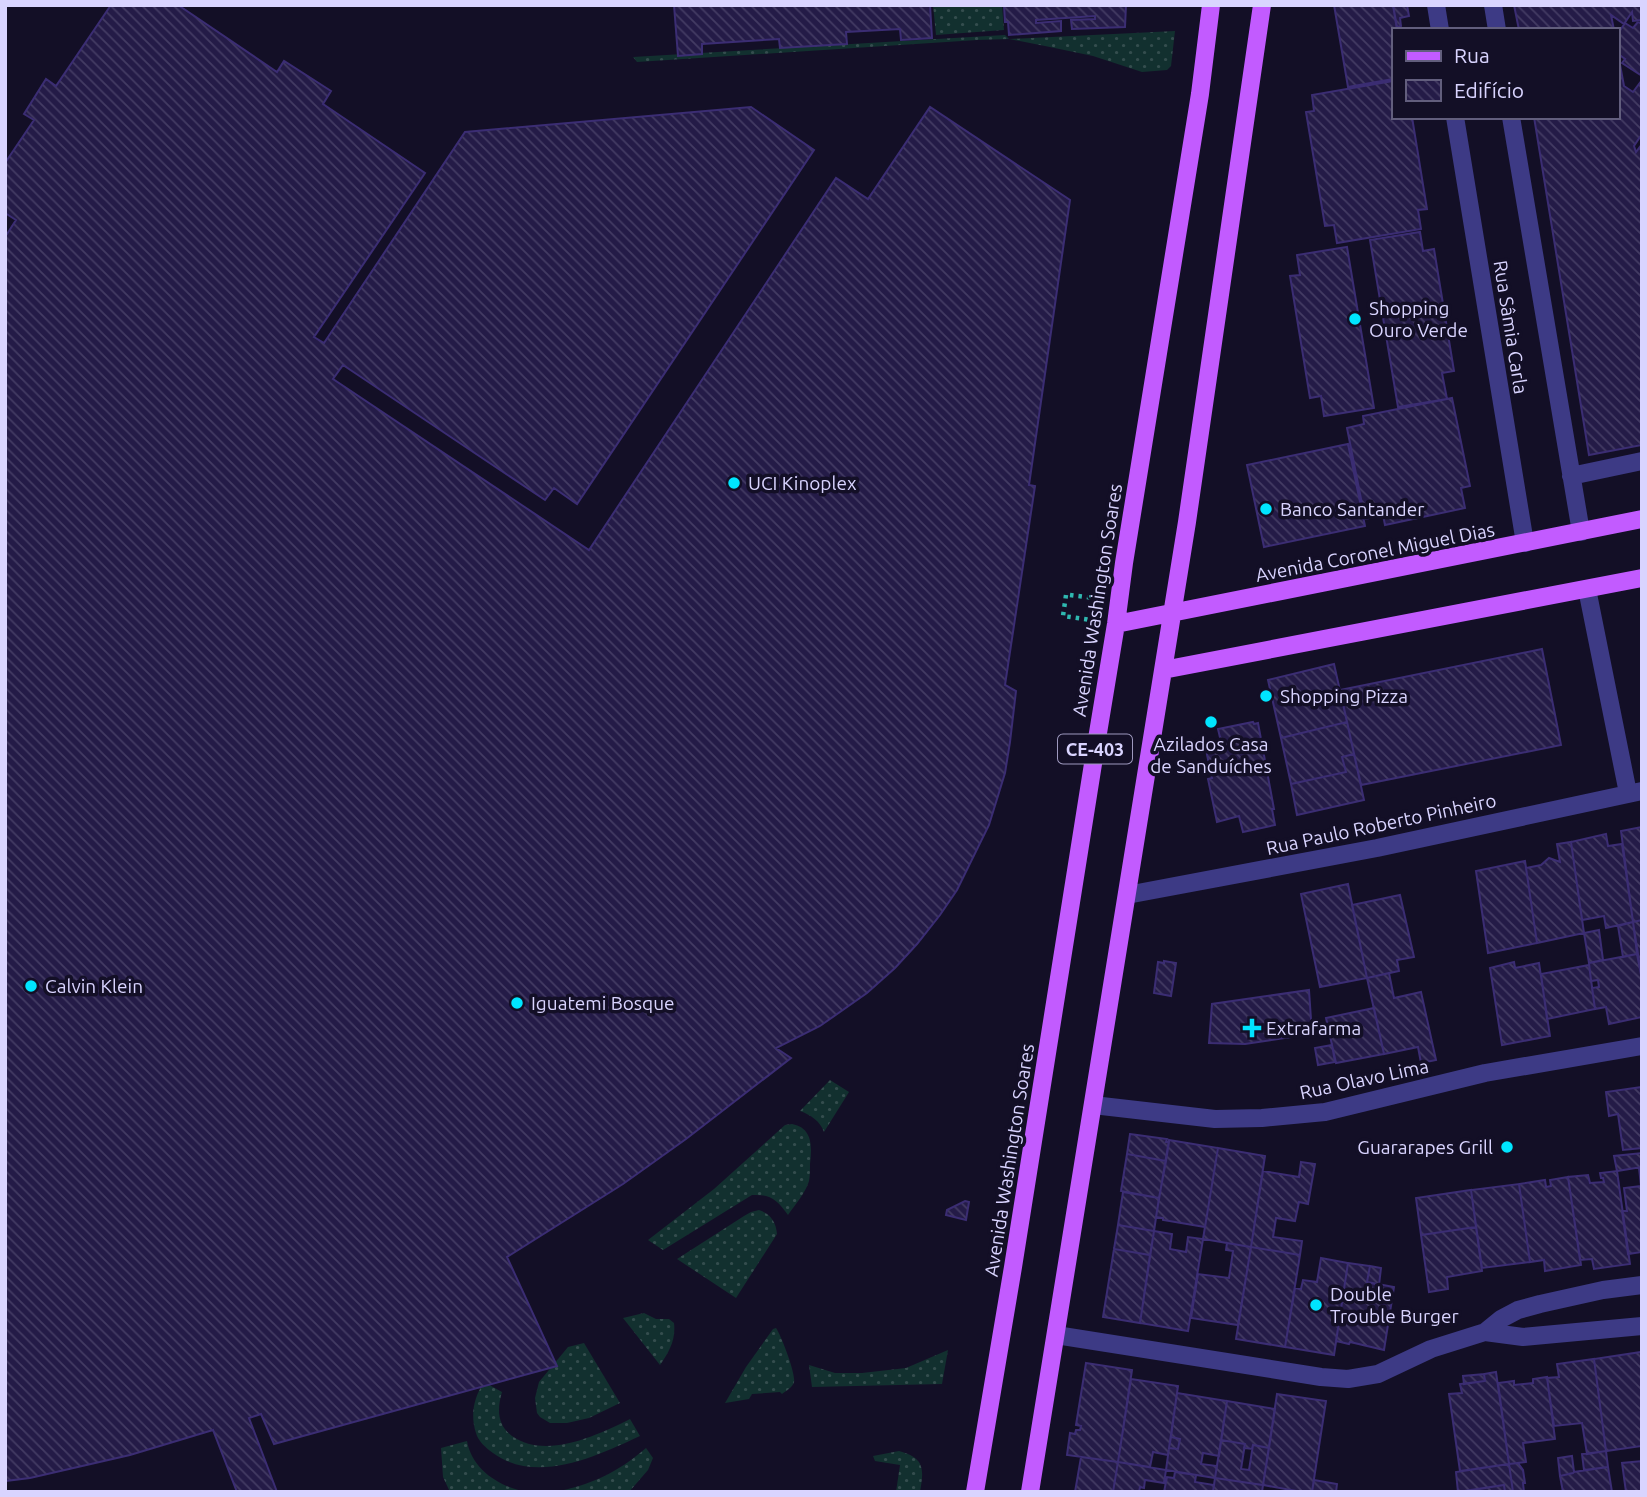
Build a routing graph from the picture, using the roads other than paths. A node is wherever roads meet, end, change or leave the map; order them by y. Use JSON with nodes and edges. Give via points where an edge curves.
{"nodes":[{"id":1,"x":1211,"y":5,"type":"edge"},
{"id":2,"x":1262,"y":5,"type":"edge"},
{"id":3,"x":1436,"y":5,"type":"edge"},
{"id":4,"x":1493,"y":5,"type":"edge"},
{"id":5,"x":1440,"y":28,"type":"edge"},
{"id":6,"x":1497,"y":28,"type":"edge"},
{"id":7,"x":1455,"y":119,"type":"edge"},
{"id":8,"x":1511,"y":119,"type":"edge"},
{"id":9,"x":1642,"y":461,"type":"edge"},
{"id":10,"x":1571,"y":476,"type":"junction"},
{"id":11,"x":1642,"y":519,"type":"edge"},
{"id":12,"x":1581,"y":532,"type":"junction"},
{"id":13,"x":1525,"y":543,"type":"junction"},
{"id":14,"x":1642,"y":578,"type":"edge"},
{"id":15,"x":1587,"y":589,"type":"junction"},
{"id":16,"x":1172,"y":613,"type":"junction"},
{"id":17,"x":1116,"y":624,"type":"junction"},
{"id":18,"x":1163,"y":670,"type":"junction"},
{"id":19,"x":1635,"y":792,"type":"edge"},
{"id":20,"x":1127,"y":895,"type":"junction"},
{"id":21,"x":1642,"y":1046,"type":"edge"},
{"id":22,"x":1093,"y":1105,"type":"junction"},
{"id":23,"x":1642,"y":1285,"type":"edge"},
{"id":24,"x":1642,"y":1326,"type":"edge"},
{"id":25,"x":1485,"y":1332,"type":"junction"},
{"id":26,"x":1056,"y":1335,"type":"junction"},
{"id":27,"x":975,"y":1492,"type":"edge"},
{"id":28,"x":1030,"y":1492,"type":"edge"}],
"edges":[{"from":1,"to":17,"type":"main road","name":"Avenida Washington Soares","number":"CE-403"},
{"from":2,"to":16,"type":"main road","number":"CE-403"},
{"from":3,"to":5,"type":"street"},
{"from":4,"to":6,"type":"street"},
{"from":7,"to":13,"type":"street","name":"Rua Sâmia Carla"},
{"from":8,"to":10,"type":"street"},
{"from":9,"to":10,"type":"street"},
{"from":10,"to":12,"type":"street"},
{"from":11,"to":12,"type":"main road","name":"Avenida Coronel Miguel Dias"},
{"from":12,"to":13,"type":"main road","name":"Avenida Coronel Miguel Dias"},
{"from":13,"to":16,"type":"main road","name":"Avenida Coronel Miguel Dias"},
{"from":14,"to":15,"type":"main road"},
{"from":15,"to":18,"type":"main road"},
{"from":15,"to":19,"type":"street"},
{"from":16,"to":17,"type":"main road","name":"Avenida Coronel Miguel Dias"},
{"from":16,"to":18,"type":"main road","number":"CE-403"},
{"from":17,"to":27,"type":"main road","name":"Avenida Washington Soares","number":"CE-403"},
{"from":18,"to":20,"type":"main road","number":"CE-403"},
{"from":19,"to":20,"type":"street","name":"Rua Paulo Roberto Pinheiro","via":[[1377,848]]},
{"from":20,"to":22,"type":"main road","number":"CE-403"},
{"from":21,"to":22,"type":"street","name":"Rua Olavo Lima","via":[[1485,1073],[1325,1112],[1215,1119]]},
{"from":22,"to":26,"type":"main road","number":"CE-403"},
{"from":23,"to":25,"type":"street","via":[[1518,1310]]},
{"from":24,"to":25,"type":"street","via":[[1523,1337]]},
{"from":25,"to":26,"type":"street","via":[[1431,1349],[1378,1374],[1348,1379]]},
{"from":26,"to":28,"type":"main road","number":"CE-403"}]}
